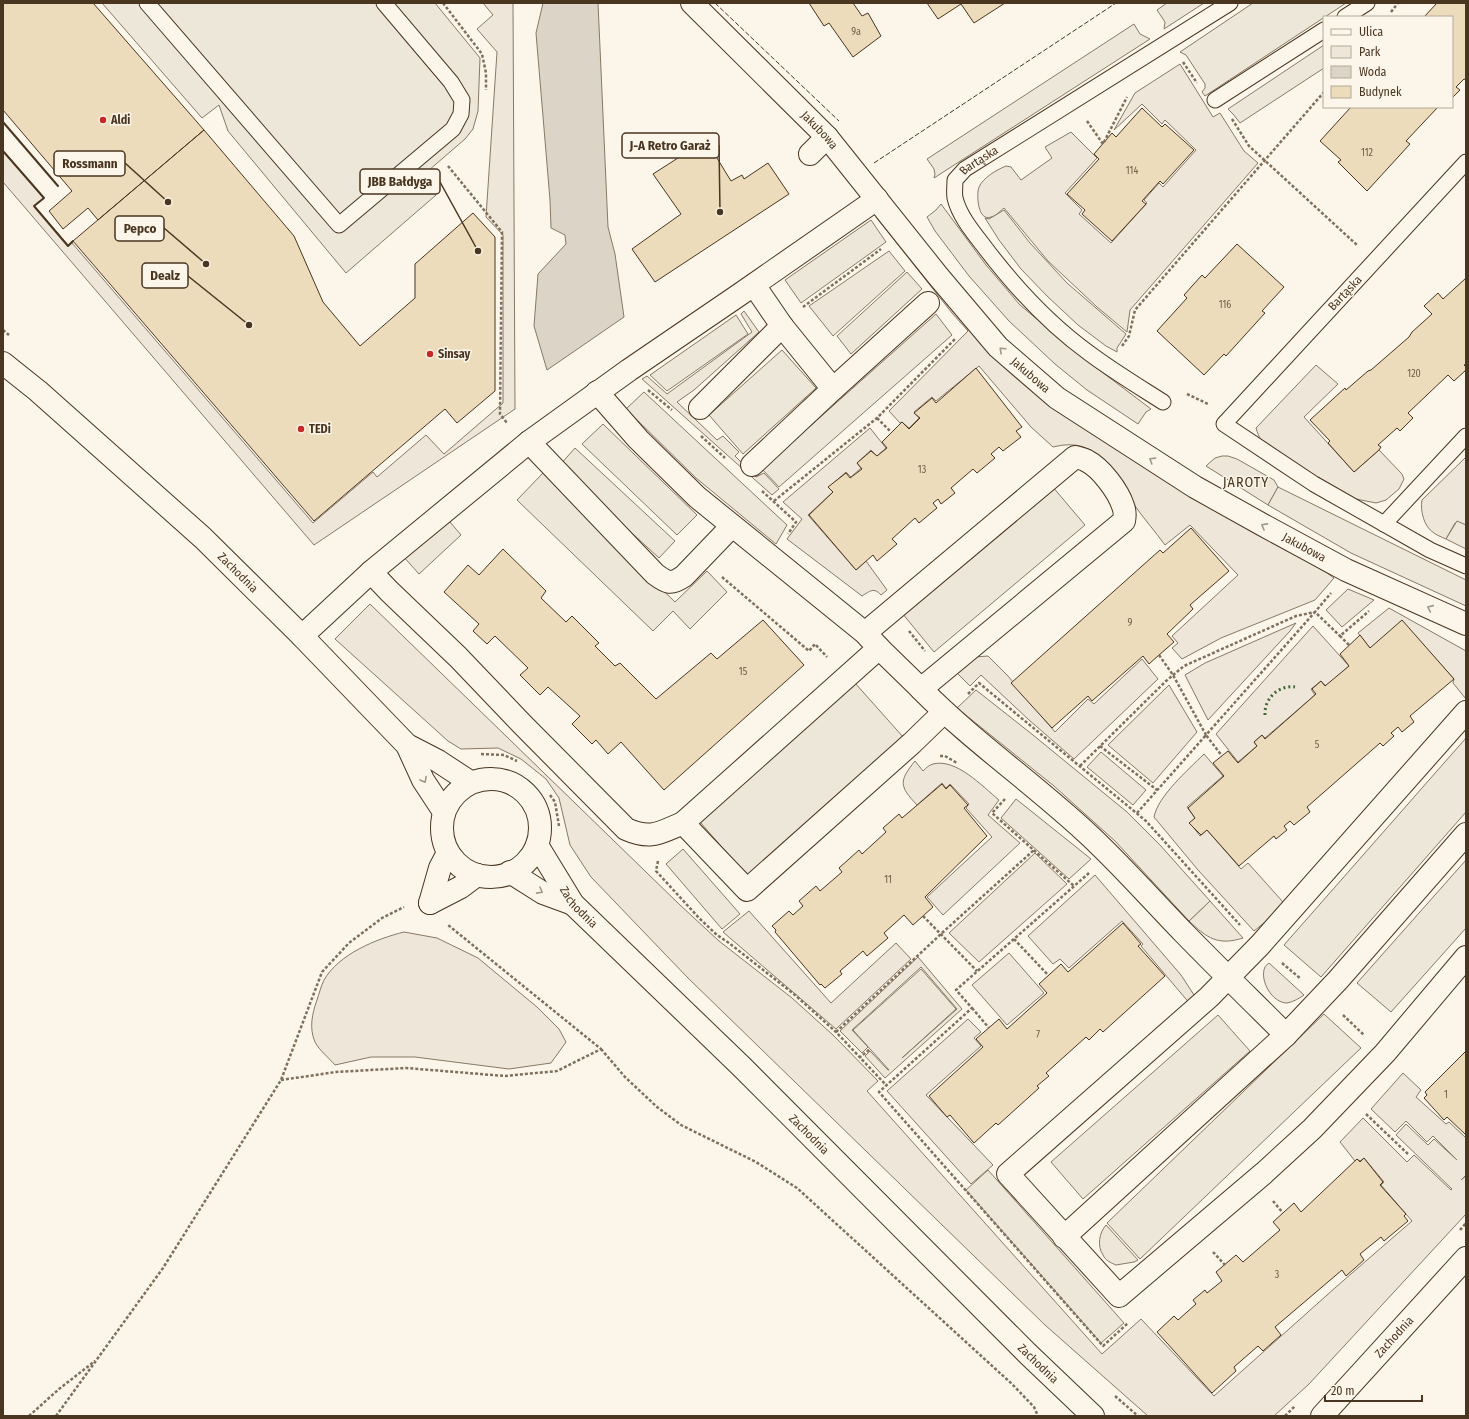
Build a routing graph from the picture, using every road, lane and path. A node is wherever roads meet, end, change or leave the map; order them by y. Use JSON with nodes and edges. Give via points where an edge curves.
{"nodes":[{"id":1,"x":147,"y":3,"type":"edge"},
{"id":2,"x":384,"y":3,"type":"edge"},
{"id":3,"x":692,"y":3,"type":"edge"},
{"id":4,"x":1230,"y":3,"type":"edge"},
{"id":5,"x":1367,"y":3,"type":"edge"},
{"id":6,"x":1347,"y":16,"type":"edge"},
{"id":7,"x":1323,"y":31,"type":"edge"},
{"id":8,"x":1323,"y":93,"type":"edge"},
{"id":9,"x":1129,"y":94,"type":"dead end"},
{"id":10,"x":1215,"y":100,"type":"dead end"},
{"id":11,"x":1229,"y":115,"type":"dead end"},
{"id":12,"x":1084,"y":117,"type":"dead end"},
{"id":13,"x":827,"y":137,"type":"junction"},
{"id":14,"x":810,"y":154,"type":"dead end"},
{"id":15,"x":1265,"y":160,"type":"junction"},
{"id":16,"x":1466,"y":162,"type":"edge"},
{"id":17,"x":445,"y":163,"type":"dead end"},
{"id":18,"x":877,"y":199,"type":"junction"},
{"id":19,"x":1358,"y":245,"type":"dead end"},
{"id":20,"x":887,"y":246,"type":"dead end"},
{"id":21,"x":754,"y":285,"type":"junction"},
{"id":22,"x":928,"y":303,"type":"dead end"},
{"id":23,"x":782,"y":326,"type":"junction"},
{"id":24,"x":958,"y":336,"type":"dead end"},
{"id":25,"x":1122,"y":351,"type":"dead end"},
{"id":26,"x":3,"y":363,"type":"edge"},
{"id":27,"x":629,"y":370,"type":"junction"},
{"id":28,"x":833,"y":389,"type":"junction"},
{"id":29,"x":597,"y":392,"type":"junction"},
{"id":30,"x":1184,"y":392,"type":"dead end"},
{"id":31,"x":1163,"y":402,"type":"dead end"},
{"id":32,"x":1214,"y":407,"type":"dead end"},
{"id":33,"x":700,"y":408,"type":"dead end"},
{"id":34,"x":674,"y":412,"type":"dead end"},
{"id":35,"x":878,"y":418,"type":"junction"},
{"id":36,"x":891,"y":432,"type":"dead end"},
{"id":37,"x":697,"y":433,"type":"dead end"},
{"id":38,"x":1466,"y":436,"type":"edge"},
{"id":39,"x":526,"y":444,"type":"junction"},
{"id":40,"x":730,"y":463,"type":"dead end"},
{"id":41,"x":752,"y":465,"type":"dead end"},
{"id":42,"x":758,"y":487,"type":"dead end"},
{"id":43,"x":774,"y":501,"type":"junction"},
{"id":44,"x":1384,"y":524,"type":"junction"},
{"id":45,"x":732,"y":526,"type":"junction"},
{"id":46,"x":786,"y":537,"type":"dead end"},
{"id":47,"x":701,"y":559,"type":"junction"},
{"id":48,"x":1466,"y":566,"type":"edge"},
{"id":49,"x":371,"y":572,"type":"junction"},
{"id":50,"x":1336,"y":588,"type":"dead end"},
{"id":51,"x":1374,"y":608,"type":"dead end"},
{"id":52,"x":892,"y":610,"type":"junction"},
{"id":53,"x":1316,"y":612,"type":"junction"},
{"id":54,"x":1466,"y":624,"type":"edge"},
{"id":55,"x":302,"y":636,"type":"junction"},
{"id":56,"x":1340,"y":636,"type":"junction"},
{"id":57,"x":872,"y":641,"type":"junction"},
{"id":58,"x":1349,"y":645,"type":"dead end"},
{"id":59,"x":1159,"y":655,"type":"dead end"},
{"id":60,"x":943,"y":669,"type":"junction"},
{"id":61,"x":1173,"y":675,"type":"junction"},
{"id":62,"x":847,"y":678,"type":"junction"},
{"id":63,"x":979,"y":683,"type":"dead end"},
{"id":64,"x":921,"y":689,"type":"junction"},
{"id":65,"x":944,"y":712,"type":"junction"},
{"id":66,"x":1466,"y":712,"type":"edge"},
{"id":67,"x":1206,"y":735,"type":"junction"},
{"id":68,"x":912,"y":743,"type":"junction"},
{"id":69,"x":407,"y":745,"type":"junction"},
{"id":70,"x":1100,"y":746,"type":"junction"},
{"id":71,"x":1222,"y":756,"type":"dead end"},
{"id":72,"x":962,"y":766,"type":"dead end"},
{"id":73,"x":1080,"y":766,"type":"junction"},
{"id":74,"x":470,"y":782,"type":"junction"},
{"id":75,"x":1157,"y":790,"type":"junction"},
{"id":76,"x":999,"y":793,"type":"dead end"},
{"id":77,"x":444,"y":812,"type":"junction"},
{"id":78,"x":1137,"y":813,"type":"junction"},
{"id":79,"x":683,"y":823,"type":"junction"},
{"id":80,"x":1466,"y":834,"type":"edge"},
{"id":81,"x":537,"y":845,"type":"junction"},
{"id":82,"x":1034,"y":850,"type":"junction"},
{"id":83,"x":444,"y":861,"type":"junction"},
{"id":84,"x":1094,"y":868,"type":"dead end"},
{"id":85,"x":510,"y":872,"type":"junction"},
{"id":86,"x":656,"y":872,"type":"dead end"},
{"id":87,"x":469,"y":881,"type":"junction"},
{"id":88,"x":1074,"y":886,"type":"junction"},
{"id":89,"x":430,"y":903,"type":"junction"},
{"id":90,"x":573,"y":904,"type":"junction"},
{"id":91,"x":408,"y":905,"type":"dead end"},
{"id":92,"x":923,"y":916,"type":"dead end"},
{"id":93,"x":942,"y":933,"type":"junction"},
{"id":94,"x":1014,"y":939,"type":"junction"},
{"id":95,"x":1260,"y":945,"type":"junction"},
{"id":96,"x":1466,"y":957,"type":"edge"},
{"id":97,"x":977,"y":971,"type":"junction"},
{"id":98,"x":1048,"y":975,"type":"dead end"},
{"id":99,"x":1228,"y":978,"type":"junction"},
{"id":100,"x":1322,"y":997,"type":"junction"},
{"id":101,"x":972,"y":1008,"type":"junction"},
{"id":102,"x":989,"y":1028,"type":"dead end"},
{"id":103,"x":836,"y":1032,"type":"junction"},
{"id":104,"x":1286,"y":1035,"type":"junction"},
{"id":105,"x":601,"y":1049,"type":"junction"},
{"id":106,"x":870,"y":1049,"type":"dead end"},
{"id":107,"x":1385,"y":1053,"type":"junction"},
{"id":108,"x":859,"y":1058,"type":"junction"},
{"id":109,"x":280,"y":1080,"type":"junction"},
{"id":110,"x":886,"y":1086,"type":"junction"},
{"id":111,"x":1400,"y":1140,"type":"dead end"},
{"id":112,"x":1396,"y":1144,"type":"dead end"},
{"id":113,"x":1273,"y":1201,"type":"dead end"},
{"id":114,"x":1283,"y":1213,"type":"dead end"},
{"id":115,"x":1064,"y":1237,"type":"junction"},
{"id":116,"x":1212,"y":1251,"type":"dead end"},
{"id":117,"x":1466,"y":1258,"type":"edge"},
{"id":118,"x":1225,"y":1264,"type":"dead end"},
{"id":119,"x":1119,"y":1296,"type":"junction"},
{"id":120,"x":98,"y":1358,"type":"junction"},
{"id":121,"x":29,"y":1416,"type":"edge"},
{"id":122,"x":56,"y":1416,"type":"edge"},
{"id":123,"x":1038,"y":1416,"type":"edge"},
{"id":124,"x":1093,"y":1416,"type":"edge"},
{"id":125,"x":1322,"y":1416,"type":"edge"}],
"edges":[{"from":1,"to":2,"type":"lane","via":[[339,225],[453,129],[461,114],[462,100],[451,82]]},
{"from":3,"to":13,"type":"street","name":"Jakubowa"},
{"from":4,"to":31,"type":"lane","name":"Bartąska","via":[[965,169],[955,180],[955,198],[965,222],[1023,292],[1059,328],[1088,352]]},
{"from":5,"to":6,"type":"lane"},
{"from":7,"to":10,"type":"lane"},
{"from":8,"to":15,"type":"path"},
{"from":9,"to":12,"type":"path","via":[[1103,144]]},
{"from":11,"to":15,"type":"path","via":[[1249,146]]},
{"from":13,"to":14,"type":"street"},
{"from":13,"to":18,"type":"street","name":"Jakubowa"},
{"from":15,"to":19,"type":"path"},
{"from":15,"to":25,"type":"path","via":[[1135,310],[1130,336]]},
{"from":16,"to":44,"type":"lane","name":"Bartąska","via":[[1224,424],[1314,484]]},
{"from":17,"to":39,"type":"path","via":[[502,232],[500,414]]},
{"from":18,"to":21,"type":"street"},
{"from":54,"to":18,"type":"street","name":"Jakubowa","one_way":true,"via":[[1346,570],[1263,525],[1195,487],[1057,398],[998,347]]},
{"from":20,"to":23,"type":"path","via":[[801,309]]},
{"from":21,"to":23,"type":"street"},
{"from":21,"to":27,"type":"street"},
{"from":22,"to":28,"type":"street"},
{"from":23,"to":28,"type":"street"},
{"from":23,"to":33,"type":"street"},
{"from":24,"to":35,"type":"path"},
{"from":26,"to":55,"type":"street","name":"Zachodnia","via":[[50,401],[203,538]]},
{"from":27,"to":29,"type":"street"},
{"from":27,"to":34,"type":"path"},
{"from":28,"to":41,"type":"street"},
{"from":29,"to":39,"type":"street"},
{"from":29,"to":45,"type":"street","via":[[675,476]]},
{"from":30,"to":32,"type":"path"},
{"from":35,"to":36,"type":"path"},
{"from":35,"to":43,"type":"path"},
{"from":37,"to":40,"type":"path"},
{"from":38,"to":44,"type":"lane"},
{"from":39,"to":47,"type":"street","via":[[666,582],[677,581]]},
{"from":39,"to":49,"type":"street"},
{"from":42,"to":43,"type":"path"},
{"from":43,"to":46,"type":"path","via":[[796,522]]},
{"from":44,"to":48,"type":"lane","via":[[1430,550]]},
{"from":45,"to":47,"type":"street"},
{"from":45,"to":57,"type":"street"},
{"from":47,"to":62,"type":"path","via":[[809,651],[815,644]]},
{"from":49,"to":55,"type":"street"},
{"from":49,"to":79,"type":"street","via":[[626,829],[652,835]]},
{"from":50,"to":53,"type":"path"},
{"from":51,"to":56,"type":"path"},
{"from":52,"to":57,"type":"street"},
{"from":52,"to":60,"type":"path"},
{"from":52,"to":60,"type":"street","via":[[1075,458],[1092,464],[1110,482],[1123,506],[1124,521]]},
{"from":53,"to":56,"type":"path"},
{"from":53,"to":61,"type":"path","via":[[1296,616],[1229,645],[1184,666]]},
{"from":53,"to":67,"type":"path"},
{"from":55,"to":69,"type":"street","name":"Zachodnia"},
{"from":56,"to":58,"type":"path"},
{"from":57,"to":62,"type":"street"},
{"from":57,"to":64,"type":"street"},
{"from":59,"to":61,"type":"path"},
{"from":60,"to":64,"type":"street"},
{"from":61,"to":67,"type":"path"},
{"from":61,"to":70,"type":"path"},
{"from":62,"to":79,"type":"street"},
{"from":63,"to":73,"type":"path"},
{"from":64,"to":65,"type":"street"},
{"from":65,"to":68,"type":"street"},
{"from":65,"to":99,"type":"street","via":[[1089,835]]},
{"from":66,"to":95,"type":"street"},
{"from":67,"to":71,"type":"path"},
{"from":67,"to":75,"type":"path"},
{"from":68,"to":72,"type":"path","via":[[925,762],[932,757],[946,756]]},
{"from":68,"to":79,"type":"street","via":[[747,890]]},
{"from":69,"to":74,"type":"street","name":"Zachodnia"},
{"from":69,"to":77,"type":"street","one_way":true,"via":[[423,780]]},
{"from":70,"to":73,"type":"path"},
{"from":70,"to":75,"type":"path"},
{"from":73,"to":78,"type":"path"},
{"from":74,"to":77,"type":"street","via":[[456,792]]},
{"from":74,"to":81,"type":"street","via":[[487,778],[503,780],[519,787],[531,798],[538,814],[540,829]]},
{"from":75,"to":78,"type":"path"},
{"from":76,"to":82,"type":"path","via":[[1006,798],[992,813]]},
{"from":77,"to":83,"type":"street","via":[[441,821]]},
{"from":78,"to":95,"type":"path","via":[[1165,840]]},
{"from":80,"to":100,"type":"street"},
{"from":81,"to":85,"type":"street","via":[[530,858],[518,869]]},
{"from":81,"to":90,"type":"street","name":"Zachodnia"},
{"from":82,"to":88,"type":"path"},
{"from":82,"to":93,"type":"path"},
{"from":83,"to":87,"type":"street","via":[[460,866]]},
{"from":83,"to":89,"type":"street"},
{"from":84,"to":88,"type":"path"},
{"from":85,"to":87,"type":"street","via":[[504,876]]},
{"from":85,"to":90,"type":"street","one_way":true,"via":[[543,893]]},
{"from":86,"to":103,"type":"path","via":[[717,935],[795,995]]},
{"from":87,"to":89,"type":"street"},
{"from":88,"to":94,"type":"path"},
{"from":89,"to":105,"type":"path","via":[[433,912]]},
{"from":90,"to":124,"type":"street","name":"Zachodnia","via":[[742,1067]]},
{"from":91,"to":109,"type":"path","via":[[382,918],[349,943],[322,972]]},
{"from":92,"to":93,"type":"path"},
{"from":93,"to":97,"type":"path"},
{"from":93,"to":103,"type":"path"},
{"from":94,"to":97,"type":"path"},
{"from":94,"to":98,"type":"path"},
{"from":95,"to":99,"type":"street"},
{"from":95,"to":100,"type":"path"},
{"from":96,"to":107,"type":"street"},
{"from":97,"to":101,"type":"path","via":[[956,990]]},
{"from":99,"to":104,"type":"street"},
{"from":99,"to":115,"type":"street","via":[[1008,1174]]},
{"from":100,"to":104,"type":"street"},
{"from":100,"to":107,"type":"path"},
{"from":101,"to":102,"type":"path"},
{"from":101,"to":110,"type":"path"},
{"from":103,"to":108,"type":"path"},
{"from":104,"to":115,"type":"street"},
{"from":105,"to":109,"type":"path","via":[[557,1071],[513,1076],[406,1068],[336,1072]]},
{"from":105,"to":123,"type":"path","via":[[657,1107],[681,1125],[756,1162],[797,1188],[1012,1384],[1034,1407]]},
{"from":106,"to":108,"type":"path"},
{"from":107,"to":119,"type":"street","via":[[1299,1142]]},
{"from":108,"to":110,"type":"path"},
{"from":109,"to":120,"type":"path","via":[[163,1268]]},
{"from":110,"to":119,"type":"path","via":[[879,1092],[1103,1346],[1135,1316]]},
{"from":111,"to":112,"type":"path"},
{"from":113,"to":114,"type":"path"},
{"from":115,"to":119,"type":"street"},
{"from":116,"to":118,"type":"path"},
{"from":117,"to":125,"type":"street","name":"Zachodnia"},
{"from":120,"to":121,"type":"path"},
{"from":120,"to":122,"type":"path"}]}
